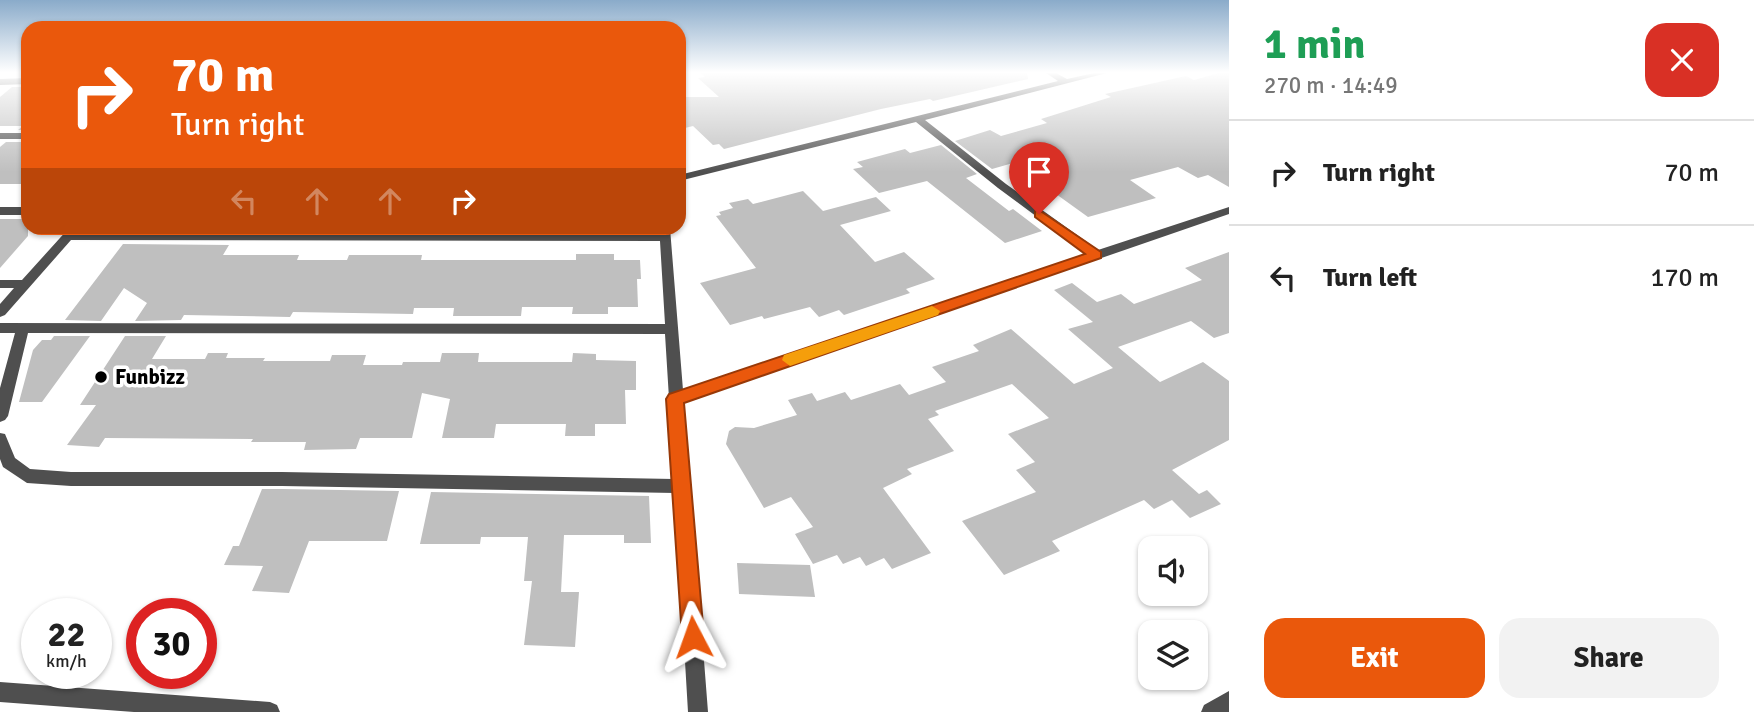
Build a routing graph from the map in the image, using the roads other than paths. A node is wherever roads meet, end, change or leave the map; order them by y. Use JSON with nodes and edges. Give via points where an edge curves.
{"nodes":[{"id":1,"x":972,"y":106,"type":"edge"},
{"id":2,"x":919,"y":120,"type":"junction"},
{"id":3,"x":0,"y":136,"type":"edge"},
{"id":4,"x":21,"y":136,"type":"edge"},
{"id":5,"x":686,"y":176,"type":"edge"},
{"id":6,"x":1229,"y":210,"type":"edge"},
{"id":7,"x":0,"y":211,"type":"edge"},
{"id":8,"x":21,"y":211,"type":"edge"},
{"id":9,"x":68,"y":235,"type":"edge"},
{"id":10,"x":665,"y":235,"type":"edge"},
{"id":11,"x":1096,"y":255,"type":"junction"},
{"id":12,"x":0,"y":284,"type":"edge"},
{"id":13,"x":25,"y":284,"type":"junction"},
{"id":14,"x":0,"y":312,"type":"edge"},
{"id":15,"x":0,"y":328,"type":"edge"},
{"id":16,"x":23,"y":328,"type":"junction"},
{"id":17,"x":672,"y":329,"type":"junction"},
{"id":18,"x":675,"y":399,"type":"junction"},
{"id":19,"x":0,"y":416,"type":"edge"},
{"id":20,"x":0,"y":439,"type":"edge"},
{"id":21,"x":682,"y":486,"type":"junction"},
{"id":22,"x":0,"y":692,"type":"edge"},
{"id":23,"x":1229,"y":701,"type":"edge"},
{"id":24,"x":64,"y":705,"type":"edge"},
{"id":25,"x":270,"y":712,"type":"edge"},
{"id":26,"x":698,"y":712,"type":"edge"},
{"id":27,"x":1212,"y":712,"type":"edge"}],
"edges":[{"from":1,"to":2,"type":"street"},
{"from":2,"to":5,"type":"street"},
{"from":2,"to":11,"type":"street"},
{"from":3,"to":4,"type":"street"},
{"from":6,"to":11,"type":"street"},
{"from":7,"to":8,"type":"street"},
{"from":9,"to":13,"type":"street"},
{"from":10,"to":17,"type":"street"},
{"from":11,"to":18,"type":"street"},
{"from":12,"to":13,"type":"street"},
{"from":13,"to":14,"type":"street"},
{"from":15,"to":16,"type":"street"},
{"from":16,"to":17,"type":"street"},
{"from":16,"to":19,"type":"street"},
{"from":17,"to":18,"type":"street"},
{"from":18,"to":21,"type":"street"},
{"from":20,"to":21,"type":"street","via":[[9,463],[27,476]]},
{"from":21,"to":26,"type":"street"},
{"from":22,"to":24,"type":"street"},
{"from":23,"to":27,"type":"street"},
{"from":24,"to":25,"type":"street"}]}
